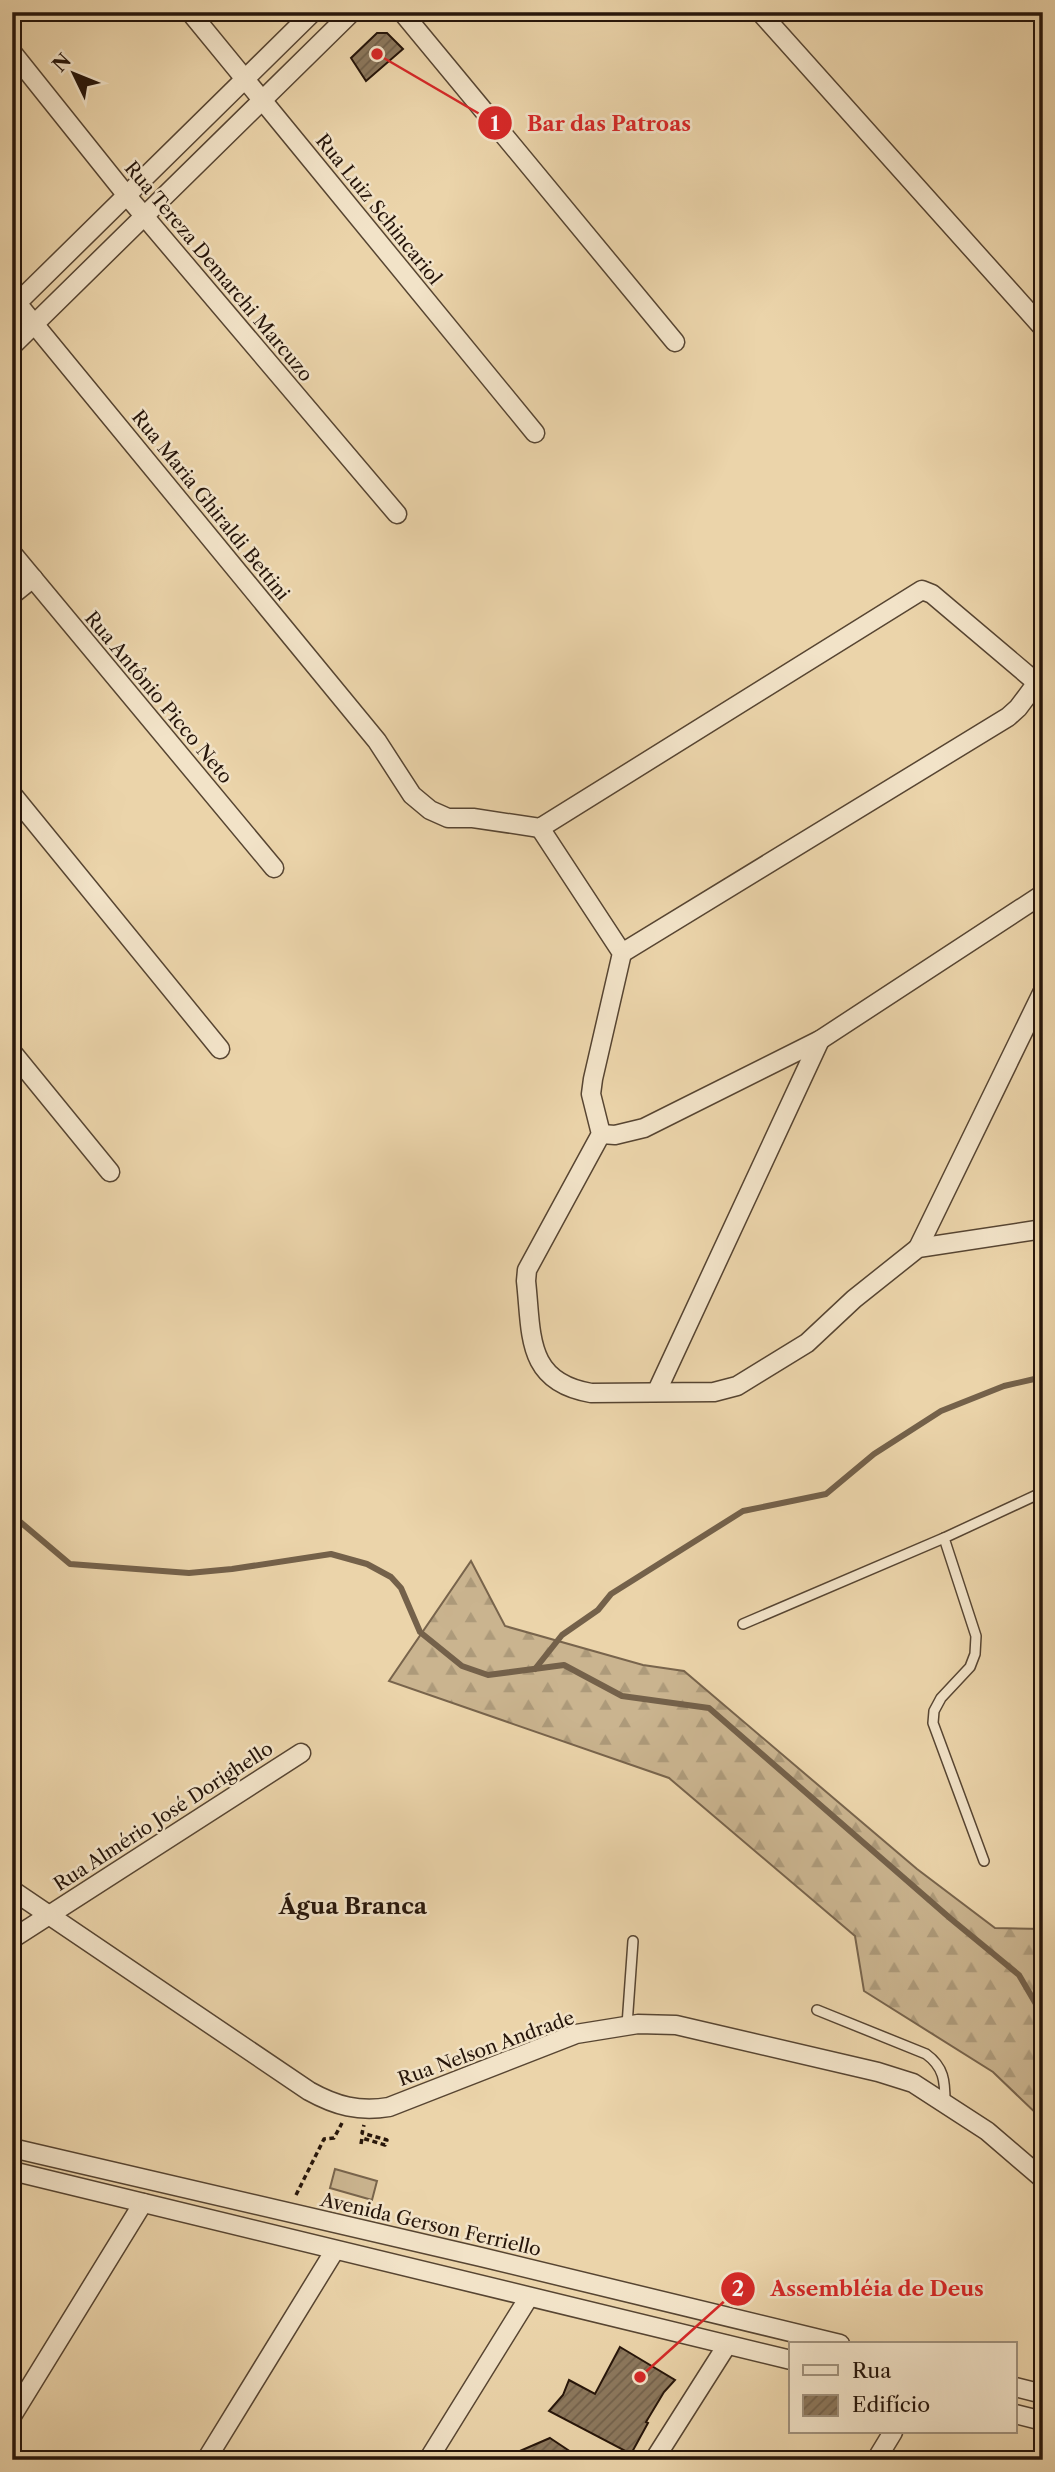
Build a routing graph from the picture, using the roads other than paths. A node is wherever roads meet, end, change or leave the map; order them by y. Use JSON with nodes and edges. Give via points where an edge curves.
{"nodes":[{"id":1,"x":190,"y":12,"type":"edge"},
{"id":2,"x":313,"y":12,"type":"edge"},
{"id":3,"x":352,"y":12,"type":"edge"},
{"id":4,"x":402,"y":12,"type":"edge"},
{"id":5,"x":760,"y":12,"type":"edge"},
{"id":6,"x":12,"y":52,"type":"edge"},
{"id":7,"x":246,"y":80,"type":"junction"},
{"id":8,"x":262,"y":99,"type":"junction"},
{"id":9,"x":128,"y":197,"type":"junction"},
{"id":10,"x":144,"y":216,"type":"junction"},
{"id":11,"x":14,"y":303,"type":"edge"},
{"id":12,"x":35,"y":323,"type":"junction"},
{"id":13,"x":1043,"y":328,"type":"edge"},
{"id":14,"x":675,"y":342,"type":"dead end"},
{"id":15,"x":12,"y":346,"type":"edge"},
{"id":16,"x":535,"y":433,"type":"dead end"},
{"id":17,"x":397,"y":514,"type":"dead end"},
{"id":18,"x":12,"y":554,"type":"edge"},
{"id":19,"x":33,"y":578,"type":"junction"},
{"id":20,"x":12,"y":595,"type":"edge"},
{"id":21,"x":1040,"y":686,"type":"edge"},
{"id":22,"x":12,"y":794,"type":"edge"},
{"id":23,"x":540,"y":828,"type":"junction"},
{"id":24,"x":274,"y":868,"type":"dead end"},
{"id":25,"x":1043,"y":894,"type":"edge"},
{"id":26,"x":622,"y":954,"type":"junction"},
{"id":27,"x":1043,"y":991,"type":"edge"},
{"id":28,"x":820,"y":1040,"type":"junction"},
{"id":29,"x":220,"y":1049,"type":"dead end"},
{"id":30,"x":12,"y":1052,"type":"edge"},
{"id":31,"x":601,"y":1134,"type":"junction"},
{"id":32,"x":110,"y":1172,"type":"dead end"},
{"id":33,"x":1043,"y":1228,"type":"edge"},
{"id":34,"x":918,"y":1248,"type":"junction"},
{"id":35,"x":657,"y":1391,"type":"junction"},
{"id":36,"x":1043,"y":1492,"type":"edge"},
{"id":37,"x":944,"y":1538,"type":"junction"},
{"id":38,"x":743,"y":1624,"type":"dead end"},
{"id":39,"x":301,"y":1753,"type":"dead end"},
{"id":40,"x":984,"y":1861,"type":"dead end"},
{"id":41,"x":12,"y":1890,"type":"edge"},
{"id":42,"x":50,"y":1913,"type":"junction"},
{"id":43,"x":12,"y":1939,"type":"edge"},
{"id":44,"x":633,"y":1941,"type":"dead end"},
{"id":45,"x":817,"y":2010,"type":"dead end"},
{"id":46,"x":627,"y":2025,"type":"junction"},
{"id":47,"x":945,"y":2102,"type":"junction"},
{"id":48,"x":12,"y":2148,"type":"edge"},
{"id":49,"x":12,"y":2171,"type":"edge"},
{"id":50,"x":1043,"y":2179,"type":"edge"},
{"id":51,"x":144,"y":2203,"type":"junction"},
{"id":52,"x":335,"y":2250,"type":"junction"},
{"id":53,"x":529,"y":2297,"type":"junction"},
{"id":54,"x":832,"y":2342,"type":"edge"},
{"id":55,"x":727,"y":2345,"type":"junction"},
{"id":56,"x":789,"y":2360,"type":"edge"},
{"id":57,"x":1016,"y":2387,"type":"edge"},
{"id":58,"x":1043,"y":2393,"type":"edge"},
{"id":59,"x":1016,"y":2414,"type":"edge"},
{"id":60,"x":12,"y":2416,"type":"edge"},
{"id":61,"x":1043,"y":2421,"type":"edge"},
{"id":62,"x":892,"y":2434,"type":"edge"},
{"id":63,"x":206,"y":2460,"type":"edge"},
{"id":64,"x":428,"y":2460,"type":"edge"},
{"id":65,"x":654,"y":2460,"type":"edge"},
{"id":66,"x":876,"y":2460,"type":"edge"}],
"edges":[{"from":1,"to":7,"type":"street","name":"Rua Luiz Schincariol"},
{"from":2,"to":7,"type":"street"},
{"from":3,"to":8,"type":"street"},
{"from":4,"to":14,"type":"street"},
{"from":5,"to":13,"type":"street"},
{"from":6,"to":9,"type":"street","name":"Rua Tereza Demarchi Marcuzo"},
{"from":7,"to":8,"type":"street","name":"Rua Luiz Schincariol"},
{"from":7,"to":9,"type":"street"},
{"from":8,"to":10,"type":"street"},
{"from":8,"to":16,"type":"street","name":"Rua Luiz Schincariol"},
{"from":9,"to":10,"type":"street","name":"Rua Tereza Demarchi Marcuzo"},
{"from":9,"to":11,"type":"street"},
{"from":10,"to":12,"type":"street"},
{"from":10,"to":17,"type":"street","name":"Rua Tereza Demarchi Marcuzo"},
{"from":11,"to":12,"type":"street","name":"Rua Maria Ghiraldi Bettini"},
{"from":12,"to":15,"type":"street"},
{"from":12,"to":23,"type":"street","name":"Rua Maria Ghiraldi Bettini","via":[[377,741],[412,795],[448,818]]},
{"from":18,"to":19,"type":"street","name":"Rua Antônio Picco Neto"},
{"from":19,"to":20,"type":"street"},
{"from":19,"to":24,"type":"street","name":"Rua Antônio Picco Neto"},
{"from":21,"to":23,"type":"street","via":[[932,593],[922,590]]},
{"from":21,"to":26,"type":"street","via":[[1008,717]]},
{"from":22,"to":29,"type":"street"},
{"from":23,"to":26,"type":"street"},
{"from":25,"to":28,"type":"street"},
{"from":26,"to":31,"type":"street","via":[[591,1094]]},
{"from":27,"to":34,"type":"street"},
{"from":28,"to":31,"type":"street","via":[[644,1128]]},
{"from":28,"to":35,"type":"street"},
{"from":30,"to":32,"type":"street"},
{"from":31,"to":35,"type":"street","via":[[527,1270],[535,1354],[547,1373],[580,1391]]},
{"from":33,"to":34,"type":"street"},
{"from":34,"to":35,"type":"street","via":[[807,1343],[737,1386],[714,1392]]},
{"from":36,"to":37,"type":"lane"},
{"from":37,"to":38,"type":"lane"},
{"from":37,"to":40,"type":"lane","via":[[976,1636],[975,1654],[970,1667],[941,1698],[933,1723]]},
{"from":39,"to":42,"type":"street","name":"Rua Almério José Dorighello"},
{"from":41,"to":42,"type":"street"},
{"from":42,"to":43,"type":"street","name":"Rua Almério José Dorighello"},
{"from":42,"to":46,"type":"street","name":"Rua Nelson Andrade","via":[[309,2091],[358,2109],[388,2106],[576,2034]]},
{"from":44,"to":46,"type":"lane"},
{"from":45,"to":47,"type":"lane","via":[[926,2054],[944,2077]]},
{"from":46,"to":47,"type":"street","name":"Rua Nelson Andrade","via":[[676,2025],[878,2072],[913,2083]]},
{"from":47,"to":50,"type":"street","name":"Rua Nelson Andrade","via":[[988,2131]]},
{"from":48,"to":54,"type":"street","name":"Avenida Gerson Ferriello"},
{"from":49,"to":51,"type":"street"},
{"from":51,"to":52,"type":"street"},
{"from":51,"to":60,"type":"street"},
{"from":52,"to":53,"type":"street"},
{"from":52,"to":63,"type":"street"},
{"from":53,"to":55,"type":"street"},
{"from":53,"to":64,"type":"street"},
{"from":55,"to":56,"type":"street"},
{"from":55,"to":65,"type":"street"},
{"from":57,"to":58,"type":"street"},
{"from":59,"to":61,"type":"street"},
{"from":62,"to":66,"type":"street"}]}
